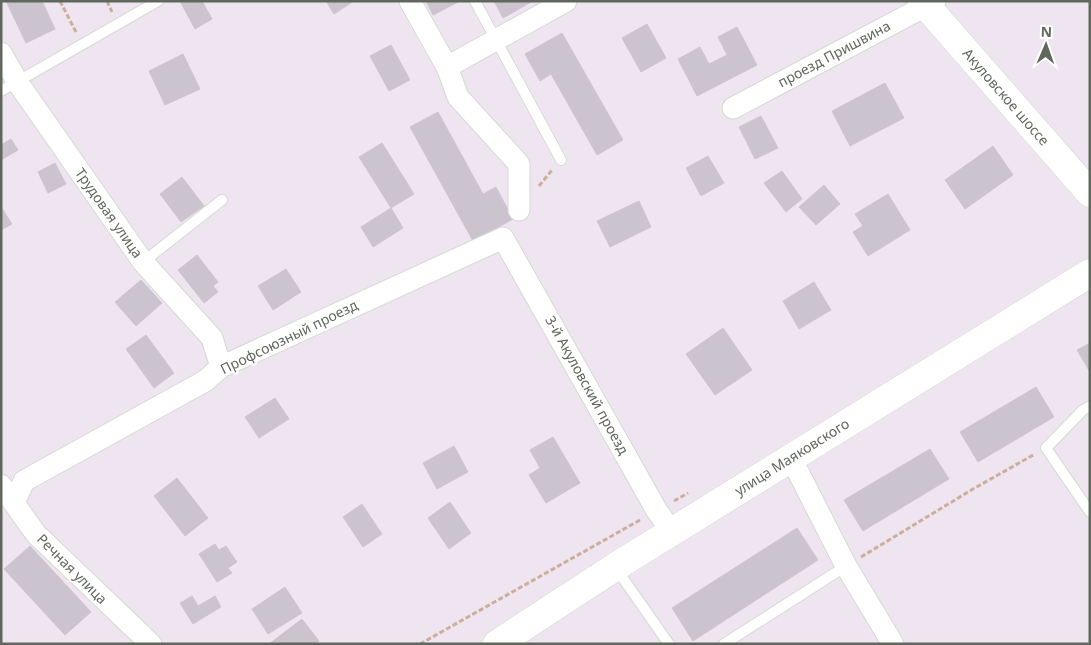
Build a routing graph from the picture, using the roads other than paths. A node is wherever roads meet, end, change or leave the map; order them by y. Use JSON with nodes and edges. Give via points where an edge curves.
{"nodes":[{"id":1,"x":158,"y":1,"type":"edge"},
{"id":2,"x":410,"y":1,"type":"edge"},
{"id":3,"x":476,"y":1,"type":"edge"},
{"id":4,"x":566,"y":1,"type":"edge"},
{"id":5,"x":928,"y":3,"type":"edge"},
{"id":6,"x":495,"y":40,"type":"junction"},
{"id":7,"x":1,"y":53,"type":"edge"},
{"id":8,"x":447,"y":66,"type":"junction"},
{"id":9,"x":9,"y":87,"type":"edge"},
{"id":10,"x":733,"y":108,"type":"dead end"},
{"id":11,"x":561,"y":160,"type":"dead end"},
{"id":12,"x":1090,"y":193,"type":"edge"},
{"id":13,"x":222,"y":200,"type":"dead end"},
{"id":14,"x":519,"y":210,"type":"dead end"},
{"id":15,"x":504,"y":238,"type":"joint"},
{"id":16,"x":143,"y":262,"type":"junction"},
{"id":17,"x":1090,"y":273,"type":"edge"},
{"id":18,"x":222,"y":367,"type":"junction"},
{"id":19,"x":1090,"y":406,"type":"edge"},
{"id":20,"x":791,"y":458,"type":"junction"},
{"id":21,"x":1,"y":486,"type":"edge"},
{"id":22,"x":14,"y":503,"type":"junction"},
{"id":23,"x":1090,"y":512,"type":"edge"},
{"id":24,"x":664,"y":521,"type":"junction"},
{"id":25,"x":846,"y":566,"type":"junction"},
{"id":26,"x":615,"y":567,"type":"junction"},
{"id":27,"x":151,"y":644,"type":"edge"},
{"id":28,"x":497,"y":644,"type":"edge"},
{"id":29,"x":669,"y":644,"type":"edge"},
{"id":30,"x":724,"y":644,"type":"edge"},
{"id":31,"x":894,"y":644,"type":"edge"}],
"edges":[{"from":1,"to":9,"type":"lane"},
{"from":2,"to":8,"type":"street"},
{"from":3,"to":6,"type":"lane"},
{"from":4,"to":6,"type":"street"},
{"from":5,"to":10,"type":"street","name":"проезд Пришвина"},
{"from":5,"to":12,"type":"street","name":"Акуловское шоссе"},
{"from":6,"to":8,"type":"street"},
{"from":6,"to":11,"type":"lane"},
{"from":7,"to":9,"type":"street","name":"Трудовая улица"},
{"from":8,"to":14,"type":"street","via":[[458,97],[519,164]]},
{"from":9,"to":16,"type":"street","name":"Трудовая улица"},
{"from":13,"to":16,"type":"lane"},
{"from":15,"to":18,"type":"street","name":"Профсоюзный проезд"},
{"from":15,"to":24,"type":"street","name":"3-й Акуловский проезд"},
{"from":16,"to":18,"type":"street","name":"Трудовая улица","via":[[212,338]]},
{"from":17,"to":20,"type":"street","name":"улица Маяковского"},
{"from":18,"to":22,"type":"street","name":"Профсоюзный проезд","via":[[206,381],[24,481]]},
{"from":19,"to":23,"type":"lane","via":[[1046,448]]},
{"from":20,"to":24,"type":"street","name":"улица Маяковского"},
{"from":20,"to":25,"type":"street"},
{"from":21,"to":22,"type":"street","name":"Речная улица"},
{"from":22,"to":27,"type":"street","name":"Речная улица","via":[[36,534]]},
{"from":24,"to":26,"type":"street","name":"улица Маяковского"},
{"from":25,"to":30,"type":"lane"},
{"from":25,"to":31,"type":"street"},
{"from":26,"to":28,"type":"street","name":"улица Маяковского"},
{"from":26,"to":29,"type":"lane"}]}
